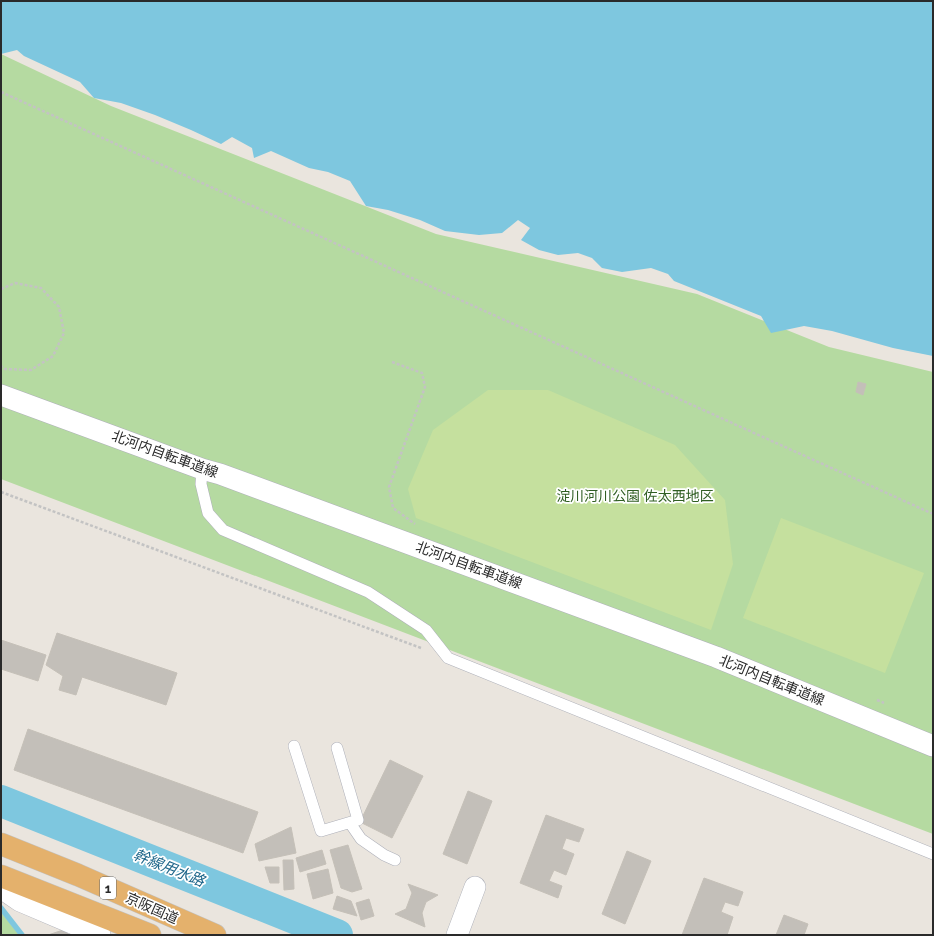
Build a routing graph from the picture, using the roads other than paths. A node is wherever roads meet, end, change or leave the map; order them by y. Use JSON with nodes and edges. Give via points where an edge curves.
{"nodes":[{"id":1,"x":1,"y":395,"type":"edge"},
{"id":2,"x":202,"y":469,"type":"junction"},
{"id":3,"x":294,"y":746,"type":"dead end"},
{"id":4,"x":933,"y":746,"type":"edge"},
{"id":5,"x":337,"y":748,"type":"dead end"},
{"id":6,"x":350,"y":823,"type":"junction"},
{"id":7,"x":1,"y":844,"type":"edge"},
{"id":8,"x":933,"y":854,"type":"edge"},
{"id":9,"x":395,"y":860,"type":"dead end"},
{"id":10,"x":1,"y":876,"type":"edge"},
{"id":11,"x":475,"y":887,"type":"dead end"},
{"id":12,"x":1,"y":888,"type":"edge"},
{"id":13,"x":80,"y":931,"type":"edge"},
{"id":14,"x":100,"y":935,"type":"edge"},
{"id":15,"x":150,"y":935,"type":"edge"},
{"id":16,"x":215,"y":935,"type":"edge"},
{"id":17,"x":457,"y":935,"type":"edge"}],
"edges":[{"from":1,"to":2,"type":"street","name":"北河内自転車道線"},
{"from":2,"to":4,"type":"street","name":"北河内自転車道線","via":[[716,657]]},
{"from":2,"to":8,"type":"lane","via":[[201,484],[208,513],[223,530],[368,592],[426,630],[448,658]]},
{"from":3,"to":6,"type":"lane","via":[[322,831]]},
{"from":5,"to":6,"type":"lane","via":[[358,820]]},
{"from":6,"to":9,"type":"lane","via":[[361,839]]},
{"from":7,"to":16,"type":"highway","name":"京阪国道","number":"1"},
{"from":10,"to":15,"type":"highway","name":"京阪国道","number":"1"},
{"from":11,"to":17,"type":"street"},
{"from":12,"to":13,"type":"street","via":[[20,901]]},
{"from":13,"to":14,"type":"street"}]}
